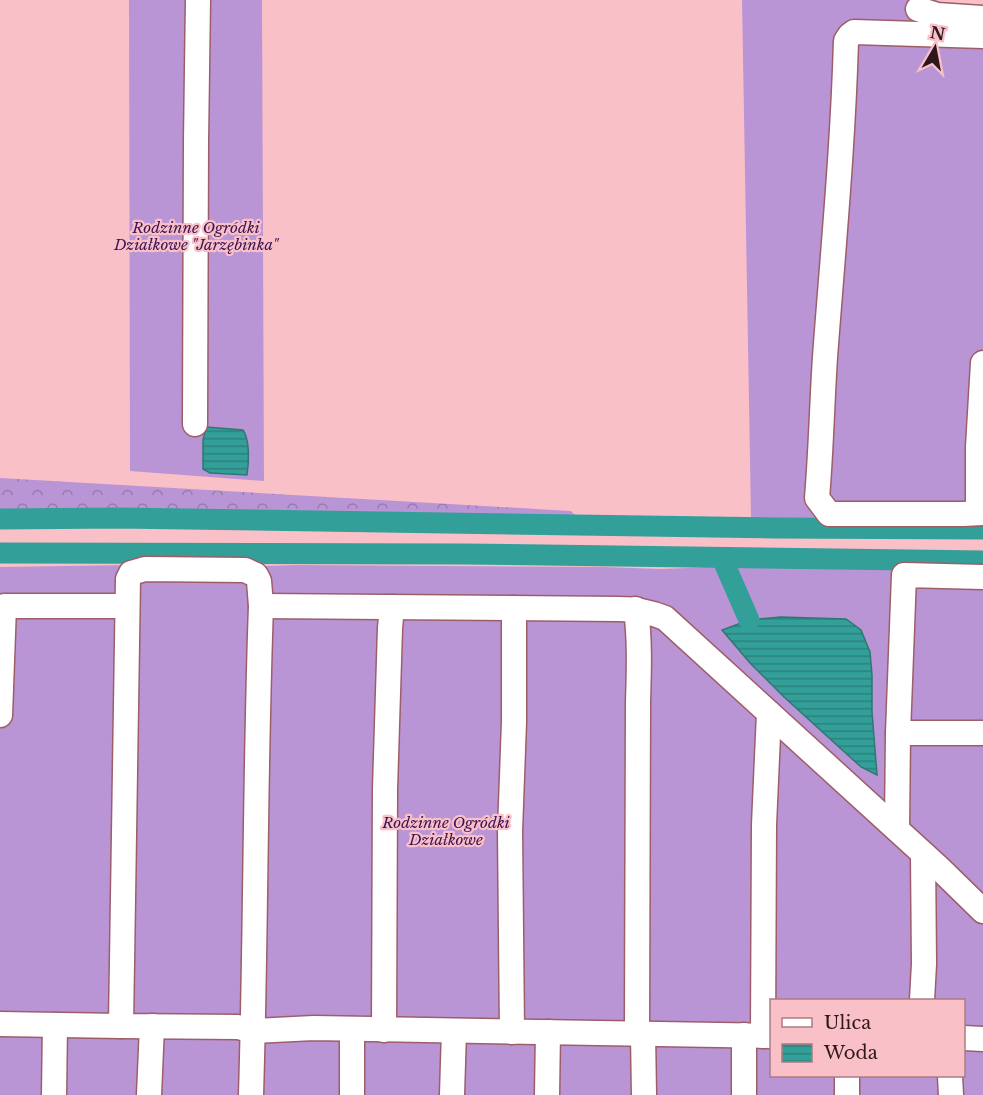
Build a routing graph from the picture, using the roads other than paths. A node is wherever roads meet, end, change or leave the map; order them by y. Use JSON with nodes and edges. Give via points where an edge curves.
{"nodes":[{"id":1,"x":198,"y":0,"type":"edge"},
{"id":2,"x":918,"y":9,"type":"dead end"},
{"id":3,"x":975,"y":26,"type":"edge"},
{"id":4,"x":983,"y":363,"type":"edge"},
{"id":5,"x":195,"y":424,"type":"dead end"},
{"id":6,"x":980,"y":513,"type":"edge"},
{"id":7,"x":983,"y":577,"type":"edge"},
{"id":8,"x":127,"y":606,"type":"junction"},
{"id":9,"x":261,"y":606,"type":"junction"},
{"id":10,"x":392,"y":607,"type":"junction"},
{"id":11,"x":514,"y":608,"type":"junction"},
{"id":12,"x":636,"y":609,"type":"junction"},
{"id":13,"x":769,"y":713,"type":"junction"},
{"id":14,"x":0,"y":715,"type":"edge"},
{"id":15,"x":898,"y":733,"type":"junction"},
{"id":16,"x":983,"y":734,"type":"edge"},
{"id":17,"x":897,"y":829,"type":"junction"},
{"id":18,"x":923,"y":854,"type":"junction"},
{"id":19,"x":971,"y":888,"type":"edge"},
{"id":20,"x":983,"y":911,"type":"edge"},
{"id":21,"x":922,"y":999,"type":"edge"},
{"id":22,"x":0,"y":1024,"type":"edge"},
{"id":23,"x":55,"y":1025,"type":"junction"},
{"id":24,"x":120,"y":1026,"type":"junction"},
{"id":25,"x":152,"y":1026,"type":"junction"},
{"id":26,"x":352,"y":1029,"type":"junction"},
{"id":27,"x":384,"y":1029,"type":"junction"},
{"id":28,"x":253,"y":1031,"type":"junction"},
{"id":29,"x":453,"y":1031,"type":"junction"},
{"id":30,"x":512,"y":1032,"type":"junction"},
{"id":31,"x":548,"y":1032,"type":"junction"},
{"id":32,"x":640,"y":1033,"type":"junction"},
{"id":33,"x":760,"y":1036,"type":"edge"},
{"id":34,"x":965,"y":1038,"type":"edge"},
{"id":35,"x":983,"y":1038,"type":"edge"},
{"id":36,"x":847,"y":1077,"type":"edge"},
{"id":37,"x":950,"y":1077,"type":"edge"},
{"id":38,"x":54,"y":1095,"type":"edge"},
{"id":39,"x":149,"y":1095,"type":"edge"},
{"id":40,"x":251,"y":1095,"type":"edge"},
{"id":41,"x":352,"y":1095,"type":"edge"},
{"id":42,"x":452,"y":1095,"type":"edge"},
{"id":43,"x":547,"y":1095,"type":"edge"},
{"id":44,"x":644,"y":1095,"type":"edge"},
{"id":45,"x":744,"y":1095,"type":"edge"},
{"id":46,"x":847,"y":1095,"type":"edge"},
{"id":47,"x":951,"y":1095,"type":"edge"}],
"edges":[{"from":1,"to":5,"type":"lane"},
{"from":2,"to":3,"type":"lane"},
{"from":3,"to":6,"type":"lane","via":[[854,32],[846,41],[817,498],[830,514]]},
{"from":4,"to":6,"type":"lane","via":[[978,447]]},
{"from":7,"to":15,"type":"lane","via":[[903,576]]},
{"from":8,"to":9,"type":"lane","via":[[128,579],[131,573],[145,569],[245,570],[259,581]]},
{"from":8,"to":14,"type":"lane","via":[[4,606]]},
{"from":8,"to":24,"type":"lane"},
{"from":9,"to":10,"type":"lane"},
{"from":9,"to":28,"type":"lane"},
{"from":10,"to":11,"type":"lane"},
{"from":10,"to":27,"type":"lane","via":[[385,789]]},
{"from":11,"to":12,"type":"lane"},
{"from":11,"to":30,"type":"lane"},
{"from":12,"to":13,"type":"lane","via":[[665,618]]},
{"from":12,"to":32,"type":"lane","via":[[640,663]]},
{"from":13,"to":17,"type":"lane"},
{"from":13,"to":33,"type":"lane"},
{"from":15,"to":16,"type":"lane"},
{"from":15,"to":17,"type":"lane"},
{"from":17,"to":18,"type":"lane"},
{"from":18,"to":19,"type":"lane"},
{"from":18,"to":21,"type":"lane"},
{"from":19,"to":20,"type":"lane"},
{"from":22,"to":23,"type":"lane"},
{"from":23,"to":24,"type":"lane"},
{"from":23,"to":38,"type":"lane"},
{"from":24,"to":25,"type":"lane"},
{"from":25,"to":28,"type":"lane","via":[[238,1027]]},
{"from":25,"to":39,"type":"lane"},
{"from":26,"to":27,"type":"lane"},
{"from":26,"to":28,"type":"lane"},
{"from":26,"to":41,"type":"lane"},
{"from":27,"to":29,"type":"lane"},
{"from":28,"to":40,"type":"lane"},
{"from":29,"to":30,"type":"lane"},
{"from":29,"to":42,"type":"lane"},
{"from":30,"to":31,"type":"lane"},
{"from":31,"to":32,"type":"lane"},
{"from":31,"to":43,"type":"lane"},
{"from":32,"to":33,"type":"lane"},
{"from":32,"to":44,"type":"lane"},
{"from":33,"to":45,"type":"lane"},
{"from":34,"to":35,"type":"lane"},
{"from":36,"to":46,"type":"lane"},
{"from":37,"to":47,"type":"lane"}]}
